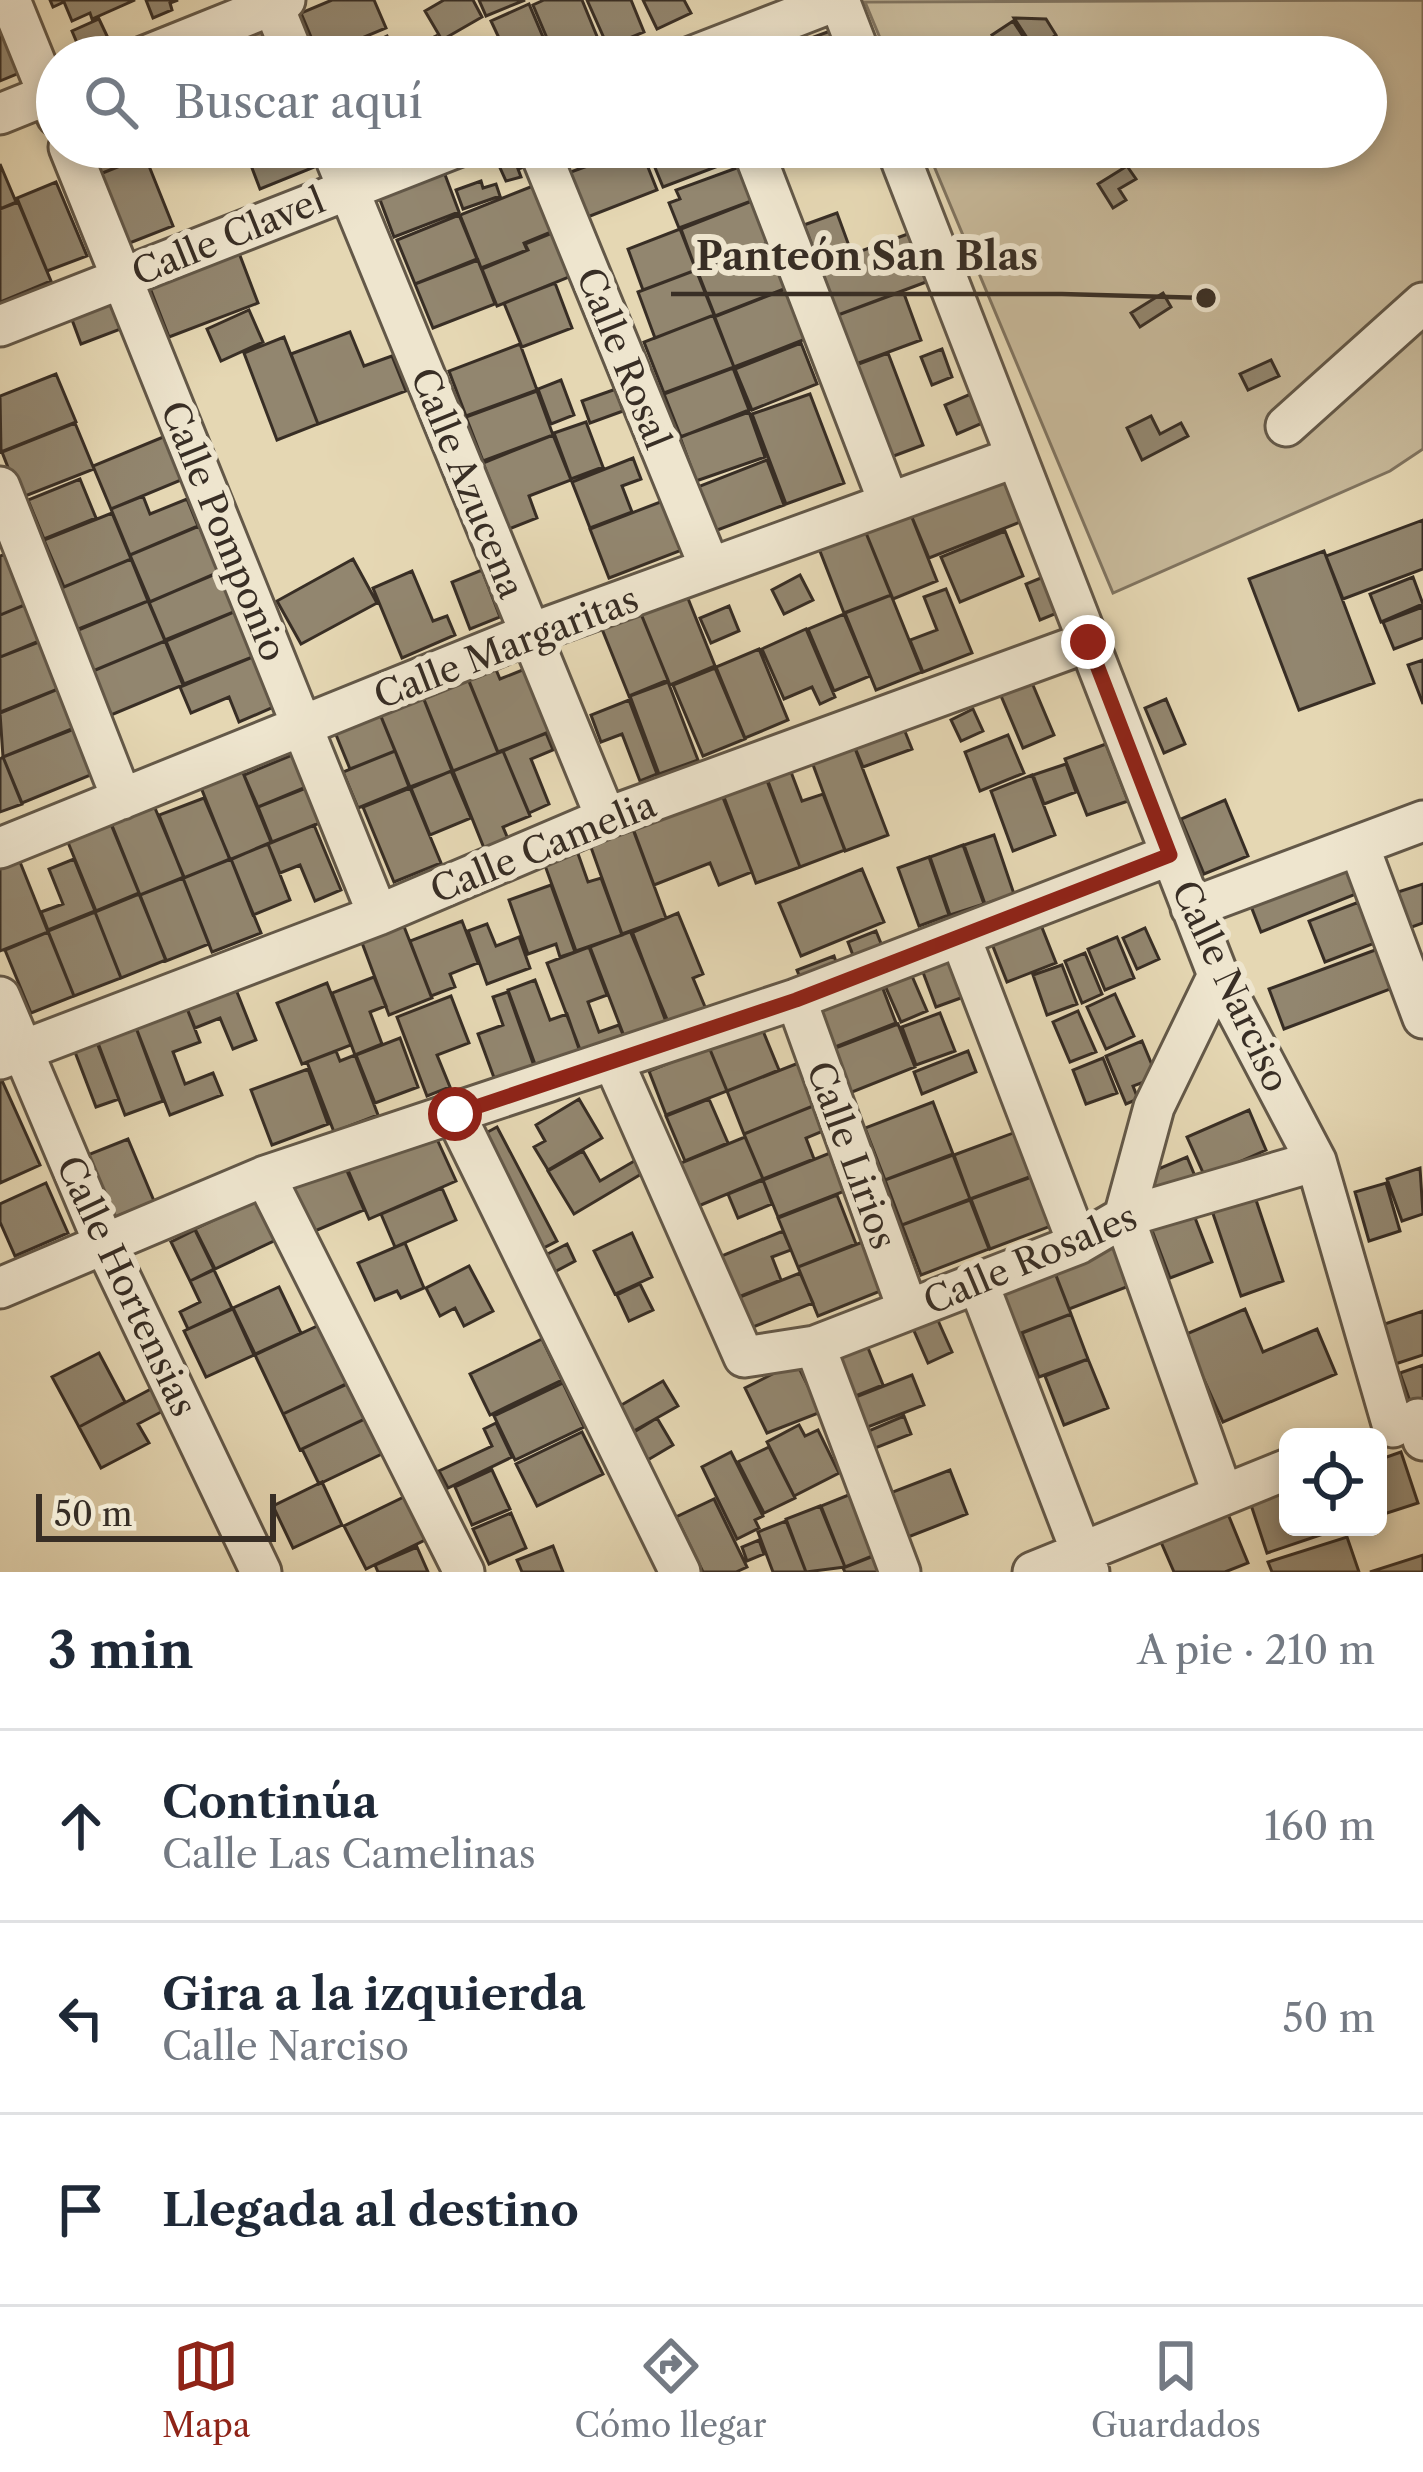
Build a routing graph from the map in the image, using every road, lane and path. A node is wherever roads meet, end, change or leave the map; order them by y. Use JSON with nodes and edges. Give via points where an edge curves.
{"nodes":[{"id":1,"x":10,"y":0,"type":"edge"},
{"id":2,"x":838,"y":0,"type":"edge"},
{"id":3,"x":277,"y":2,"type":"edge"},
{"id":4,"x":194,"y":36,"type":"edge"},
{"id":5,"x":288,"y":36,"type":"edge"},
{"id":6,"x":751,"y":36,"type":"edge"},
{"id":7,"x":853,"y":36,"type":"edge"},
{"id":8,"x":36,"y":60,"type":"edge"},
{"id":9,"x":36,"y":105,"type":"edge"},
{"id":10,"x":0,"y":114,"type":"edge"},
{"id":11,"x":77,"y":168,"type":"edge"},
{"id":12,"x":340,"y":168,"type":"edge"},
{"id":13,"x":402,"y":168,"type":"edge"},
{"id":14,"x":547,"y":168,"type":"edge"},
{"id":15,"x":760,"y":168,"type":"edge"},
{"id":16,"x":904,"y":168,"type":"edge"},
{"id":17,"x":348,"y":189,"type":"junction"},
{"id":18,"x":122,"y":278,"type":"junction"},
{"id":19,"x":1423,"y":303,"type":"edge"},
{"id":20,"x":0,"y":326,"type":"edge"},
{"id":21,"x":1286,"y":426,"type":"dead end"},
{"id":22,"x":1016,"y":457,"type":"junction"},
{"id":23,"x":0,"y":487,"type":"edge"},
{"id":24,"x":889,"y":503,"type":"junction"},
{"id":25,"x":710,"y":568,"type":"junction"},
{"id":26,"x":530,"y":634,"type":"junction"},
{"id":27,"x":1088,"y":642,"type":"junction"},
{"id":28,"x":302,"y":726,"type":"junction"},
{"id":29,"x":122,"y":799,"type":"junction"},
{"id":30,"x":605,"y":818,"type":"junction"},
{"id":31,"x":1423,"y":821,"type":"edge"},
{"id":32,"x":1359,"y":846,"type":"junction"},
{"id":33,"x":0,"y":848,"type":"edge"},
{"id":34,"x":1170,"y":855,"type":"junction"},
{"id":35,"x":1191,"y":908,"type":"junction"},
{"id":36,"x":378,"y":915,"type":"junction"},
{"id":37,"x":960,"y":936,"type":"junction"},
{"id":38,"x":1217,"y":975,"type":"junction"},
{"id":39,"x":0,"y":997,"type":"edge"},
{"id":40,"x":796,"y":1000,"type":"junction"},
{"id":41,"x":1423,"y":1018,"type":"edge"},
{"id":42,"x":11,"y":1055,"type":"edge"},
{"id":43,"x":614,"y":1063,"type":"junction"},
{"id":44,"x":455,"y":1114,"type":"junction"},
{"id":45,"x":1316,"y":1161,"type":"junction"},
{"id":46,"x":265,"y":1177,"type":"junction"},
{"id":47,"x":1124,"y":1217,"type":"junction"},
{"id":48,"x":104,"y":1241,"type":"junction"},
{"id":49,"x":1078,"y":1244,"type":"junction"},
{"id":50,"x":978,"y":1283,"type":"junction"},
{"id":51,"x":0,"y":1288,"type":"edge"},
{"id":52,"x":908,"y":1310,"type":"junction"},
{"id":53,"x":814,"y":1346,"type":"junction"},
{"id":54,"x":1405,"y":1428,"type":"edge"},
{"id":55,"x":1279,"y":1473,"type":"edge"},
{"id":56,"x":1223,"y":1496,"type":"junction"},
{"id":57,"x":1085,"y":1562,"type":"edge"},
{"id":58,"x":262,"y":1572,"type":"edge"},
{"id":59,"x":464,"y":1572,"type":"edge"},
{"id":60,"x":680,"y":1572,"type":"edge"},
{"id":61,"x":900,"y":1572,"type":"edge"},
{"id":62,"x":1033,"y":1572,"type":"edge"}],
"edges":[{"from":1,"to":8,"type":"street"},
{"from":2,"to":6,"type":"street"},
{"from":2,"to":7,"type":"street"},
{"from":3,"to":4,"type":"street"},
{"from":3,"to":5,"type":"street"},
{"from":9,"to":10,"type":"street"},
{"from":11,"to":18,"type":"street","name":"Calle Pomponio"},
{"from":12,"to":17,"type":"street","name":"Calle Azucena"},
{"from":13,"to":17,"type":"street","name":"Calle Clavel"},
{"from":14,"to":25,"type":"street","name":"Calle Rosal"},
{"from":15,"to":24,"type":"street"},
{"from":16,"to":22,"type":"street","name":"Calle Narciso"},
{"from":17,"to":18,"type":"street","name":"Calle Clavel"},
{"from":17,"to":26,"type":"street","name":"Calle Azucena"},
{"from":18,"to":20,"type":"street","name":"Calle Clavel"},
{"from":18,"to":28,"type":"street","name":"Calle Pomponio"},
{"from":19,"to":21,"type":"street"},
{"from":22,"to":24,"type":"street","name":"Calle Margaritas"},
{"from":22,"to":27,"type":"street","name":"Calle Narciso"},
{"from":23,"to":29,"type":"street"},
{"from":24,"to":25,"type":"street","name":"Calle Margaritas"},
{"from":25,"to":26,"type":"street","name":"Calle Margaritas"},
{"from":26,"to":28,"type":"street","name":"Calle Margaritas"},
{"from":26,"to":30,"type":"street","name":"Calle Azucena"},
{"from":27,"to":30,"type":"street","name":"Calle Camelia"},
{"from":27,"to":34,"type":"street","name":"Calle Narciso"},
{"from":28,"to":29,"type":"street","name":"Calle Margaritas"},
{"from":28,"to":36,"type":"street","name":"Calle Pomponio"},
{"from":29,"to":33,"type":"street","name":"Calle Margaritas"},
{"from":30,"to":36,"type":"street","name":"Calle Camelia"},
{"from":31,"to":32,"type":"street"},
{"from":32,"to":35,"type":"street"},
{"from":32,"to":41,"type":"street"},
{"from":34,"to":35,"type":"street","name":"Calle Narciso"},
{"from":34,"to":37,"type":"street"},
{"from":35,"to":38,"type":"street","name":"Calle Narciso"},
{"from":36,"to":42,"type":"street","name":"Calle Camelia"},
{"from":37,"to":40,"type":"street"},
{"from":37,"to":49,"type":"street"},
{"from":38,"to":45,"type":"street","name":"Calle Narciso"},
{"from":38,"to":47,"type":"street","via":[[1154,1107]]},
{"from":39,"to":42,"type":"street","name":"Calle Hortensias"},
{"from":40,"to":43,"type":"street"},
{"from":40,"to":52,"type":"street","name":"Calle Lirios"},
{"from":42,"to":48,"type":"street","name":"Calle Hortensias"},
{"from":43,"to":44,"type":"street"},
{"from":43,"to":53,"type":"street","name":"Calle Rosales","via":[[744,1358]]},
{"from":44,"to":46,"type":"street"},
{"from":44,"to":60,"type":"street"},
{"from":45,"to":47,"type":"street","name":"Calle Rosales"},
{"from":45,"to":54,"type":"street","name":"Calle Narciso"},
{"from":46,"to":48,"type":"street"},
{"from":46,"to":59,"type":"street"},
{"from":47,"to":49,"type":"street","name":"Calle Rosales"},
{"from":47,"to":56,"type":"street"},
{"from":48,"to":51,"type":"street"},
{"from":48,"to":58,"type":"street","name":"Calle Hortensias"},
{"from":49,"to":50,"type":"street","name":"Calle Rosales"},
{"from":50,"to":52,"type":"street","name":"Calle Rosales"},
{"from":50,"to":57,"type":"street"},
{"from":52,"to":53,"type":"street","name":"Calle Rosales"},
{"from":53,"to":61,"type":"street"},
{"from":55,"to":56,"type":"street"},
{"from":56,"to":57,"type":"street"},
{"from":57,"to":62,"type":"street"}]}
